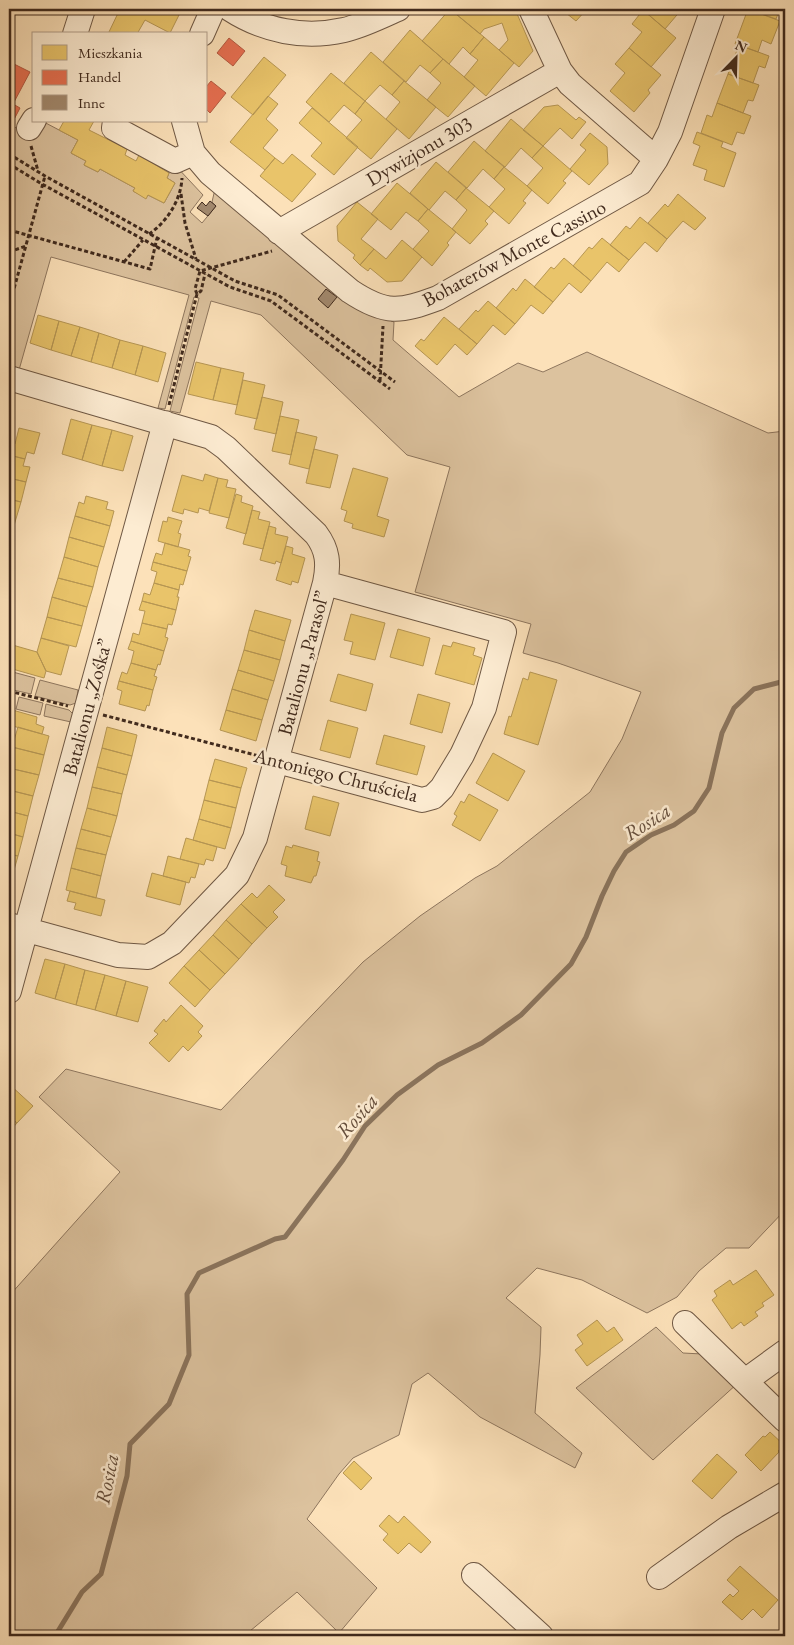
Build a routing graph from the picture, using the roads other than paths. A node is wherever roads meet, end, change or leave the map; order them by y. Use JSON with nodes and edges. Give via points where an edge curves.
{"nodes":[{"id":1,"x":82,"y":9,"type":"edge"},
{"id":2,"x":213,"y":9,"type":"edge"},
{"id":3,"x":230,"y":9,"type":"edge"},
{"id":4,"x":398,"y":9,"type":"edge"},
{"id":5,"x":531,"y":9,"type":"edge"},
{"id":6,"x":713,"y":9,"type":"edge"},
{"id":7,"x":76,"y":32,"type":"edge"},
{"id":8,"x":203,"y":32,"type":"edge"},
{"id":9,"x":560,"y":71,"type":"junction"},
{"id":10,"x":115,"y":122,"type":"edge"},
{"id":11,"x":184,"y":122,"type":"edge"},
{"id":12,"x":656,"y":158,"type":"junction"},
{"id":13,"x":187,"y":162,"type":"junction"},
{"id":14,"x":287,"y":238,"type":"junction"},
{"id":15,"x":9,"y":378,"type":"edge"},
{"id":16,"x":166,"y":418,"type":"junction"},
{"id":17,"x":325,"y":583,"type":"junction"},
{"id":18,"x":277,"y":760,"type":"junction"},
{"id":19,"x":17,"y":928,"type":"edge"},
{"id":20,"x":9,"y":991,"type":"edge"},
{"id":21,"x":685,"y":1323,"type":"dead end"},
{"id":22,"x":785,"y":1352,"type":"edge"},
{"id":23,"x":745,"y":1381,"type":"junction"},
{"id":24,"x":785,"y":1420,"type":"edge"},
{"id":25,"x":785,"y":1494,"type":"edge"},
{"id":26,"x":474,"y":1575,"type":"dead end"},
{"id":27,"x":659,"y":1578,"type":"dead end"},
{"id":28,"x":542,"y":1636,"type":"edge"}],
"edges":[{"from":1,"to":7,"type":"street"},
{"from":2,"to":8,"type":"street"},
{"from":3,"to":4,"type":"street","via":[[252,22],[285,32],[323,34],[346,30]]},
{"from":5,"to":9,"type":"street"},
{"from":6,"to":12,"type":"street","name":"Bohaterów Monte Cassino","via":[[670,132]]},
{"from":9,"to":12,"type":"street","via":[[570,84]]},
{"from":9,"to":14,"type":"street","name":"Dywizjonu 303"},
{"from":10,"to":13,"type":"street","via":[[114,128],[175,161]]},
{"from":11,"to":13,"type":"street","name":"Bohaterów Monte Cassino"},
{"from":12,"to":14,"type":"street","name":"Bohaterów Monte Cassino","via":[[640,183],[438,298],[406,309],[384,307],[361,298]]},
{"from":13,"to":14,"type":"street","name":"Bohaterów Monte Cassino","via":[[210,174]]},
{"from":15,"to":16,"type":"street","name":"Batalionu „Parasol”"},
{"from":16,"to":17,"type":"street","name":"Batalionu „Parasol”","via":[[219,442],[316,534],[327,555]]},
{"from":16,"to":19,"type":"street","name":"Batalionu „Zośka”","via":[[86,711]]},
{"from":17,"to":18,"type":"street","name":"Batalionu „Parasol”"},
{"from":17,"to":18,"type":"street","name":"Antoniego Chruściela","via":[[504,632],[484,708],[442,788],[432,797],[422,800]]},
{"from":18,"to":19,"type":"street","name":"Batalionu „Parasol”","via":[[255,838],[237,875],[172,943],[148,957],[118,955]]},
{"from":19,"to":20,"type":"street","name":"Batalionu „Zośka”"},
{"from":21,"to":23,"type":"street"},
{"from":22,"to":23,"type":"street"},
{"from":23,"to":24,"type":"street"},
{"from":25,"to":27,"type":"street","via":[[729,1527]]},
{"from":26,"to":28,"type":"street"}]}
